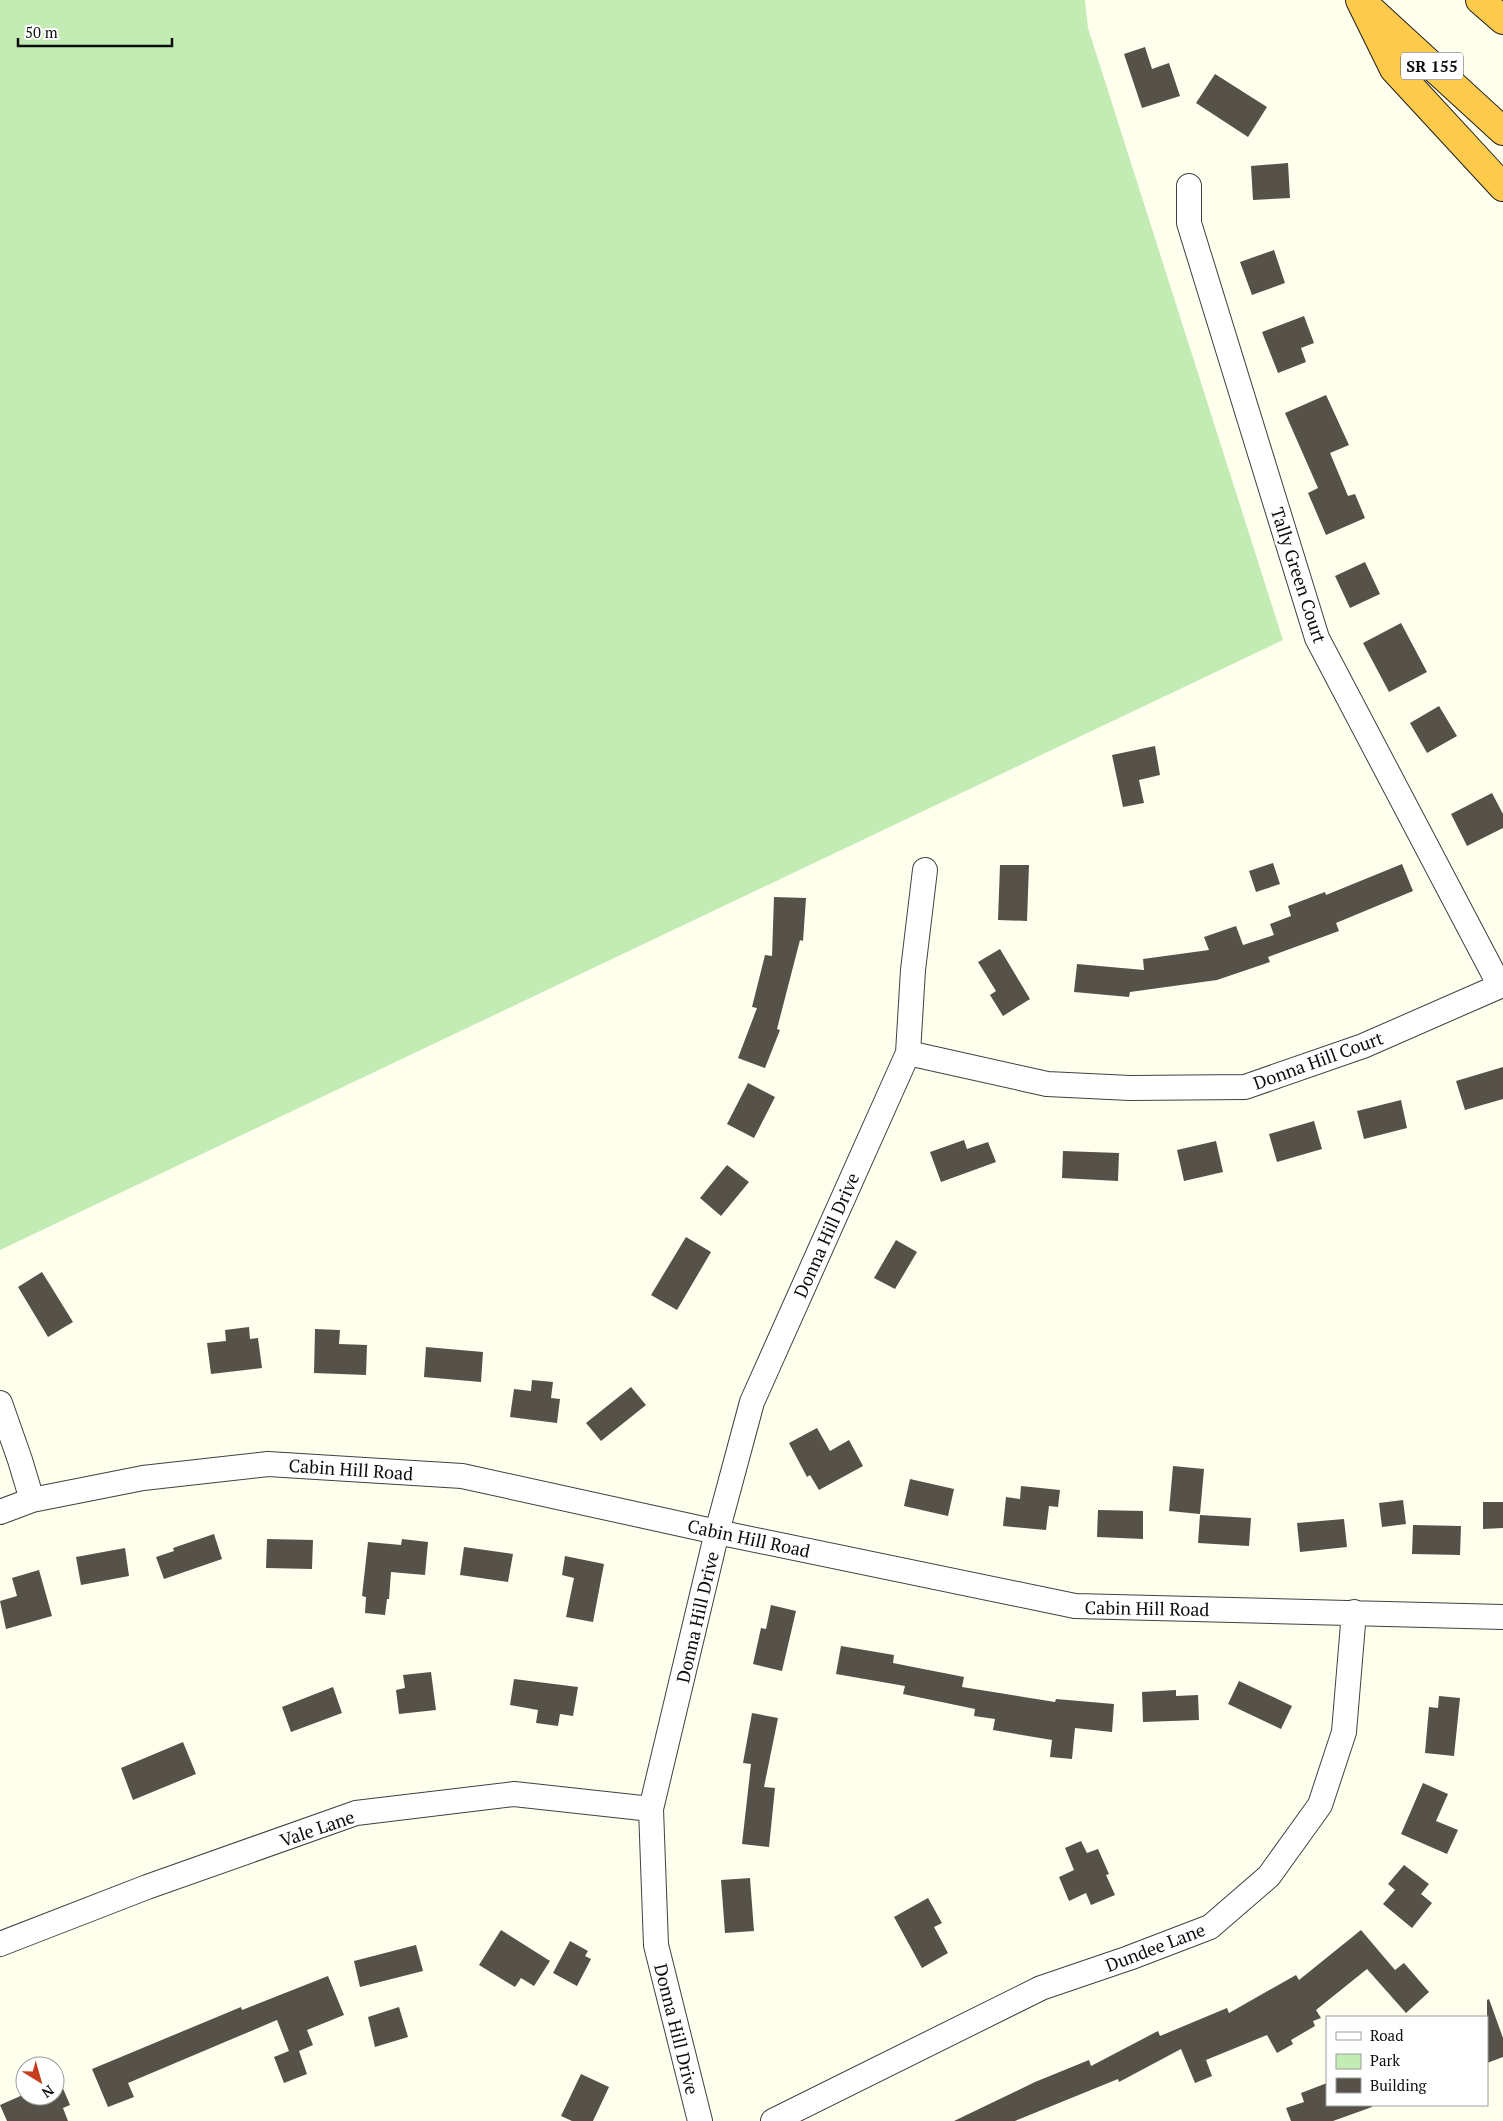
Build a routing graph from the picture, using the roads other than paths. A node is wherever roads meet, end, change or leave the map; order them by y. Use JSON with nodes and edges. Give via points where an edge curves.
{"nodes":[{"id":1,"x":1360,"y":0,"type":"edge"},
{"id":2,"x":1480,"y":0,"type":"edge"},
{"id":3,"x":1503,"y":20,"type":"edge"},
{"id":4,"x":1503,"y":131,"type":"edge"},
{"id":5,"x":1189,"y":186,"type":"dead end"},
{"id":6,"x":1503,"y":187,"type":"edge"},
{"id":7,"x":924,"y":870,"type":"dead end"},
{"id":8,"x":1476,"y":939,"type":"joint"},
{"id":9,"x":908,"y":1053,"type":"junction"},
{"id":10,"x":0,"y":1403,"type":"edge"},
{"id":11,"x":32,"y":1500,"type":"junction"},
{"id":12,"x":0,"y":1512,"type":"edge"},
{"id":13,"x":717,"y":1532,"type":"junction"},
{"id":14,"x":1354,"y":1612,"type":"junction"},
{"id":15,"x":1503,"y":1617,"type":"edge"},
{"id":16,"x":651,"y":1809,"type":"junction"},
{"id":17,"x":0,"y":1944,"type":"edge"},
{"id":18,"x":700,"y":2121,"type":"edge"},
{"id":19,"x":773,"y":2121,"type":"edge"}],
"edges":[{"from":1,"to":4,"type":"highway","number":"SR 155"},
{"from":1,"to":6,"type":"highway","via":[[1394,69]]},
{"from":2,"to":3,"type":"highway"},
{"from":5,"to":8,"type":"street","name":"Tally Green Court","via":[[1189,222],[1318,638]]},
{"from":7,"to":9,"type":"street","name":"Donna Hill Drive"},
{"from":8,"to":9,"type":"street","name":"Donna Hill Court","via":[[1500,986],[1363,1046],[1245,1086],[1130,1088],[1046,1084]]},
{"from":9,"to":13,"type":"street","name":"Donna Hill Drive","via":[[752,1402]]},
{"from":10,"to":11,"type":"street"},
{"from":11,"to":12,"type":"street","name":"Cabin Hill Road"},
{"from":11,"to":13,"type":"street","name":"Cabin Hill Road","via":[[144,1478],[268,1464],[462,1476]]},
{"from":13,"to":14,"type":"street","name":"Cabin Hill Road","via":[[1075,1606]]},
{"from":13,"to":16,"type":"street","name":"Donna Hill Drive"},
{"from":14,"to":15,"type":"street","name":"Cabin Hill Road"},
{"from":14,"to":19,"type":"street","name":"Dundee Lane","via":[[1344,1732],[1320,1805],[1269,1876],[1210,1927],[1041,1988]]},
{"from":16,"to":17,"type":"street","name":"Vale Lane","via":[[514,1794],[356,1813]]},
{"from":16,"to":18,"type":"street","name":"Donna Hill Drive","via":[[656,1945]]}]}
